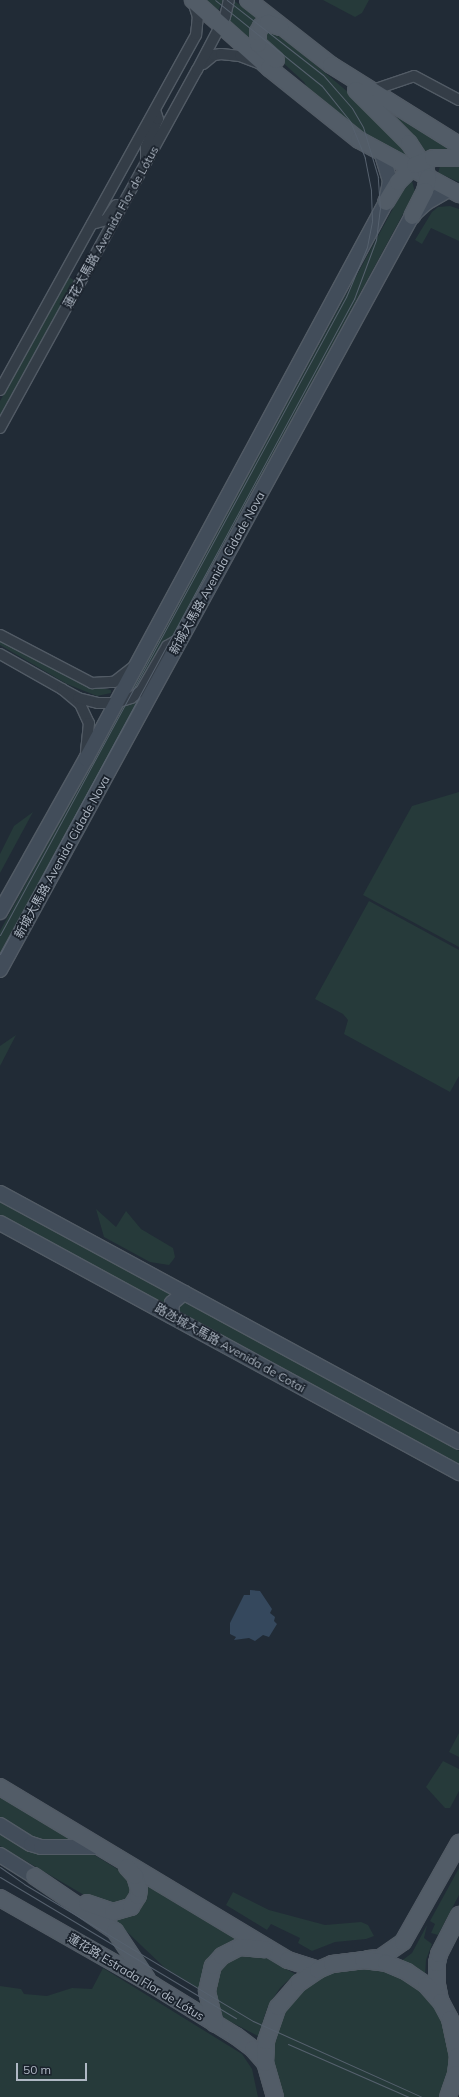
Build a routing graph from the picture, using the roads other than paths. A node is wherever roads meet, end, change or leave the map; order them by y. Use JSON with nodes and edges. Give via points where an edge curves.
{"nodes":[{"id":1,"x":192,"y":0,"type":"edge"},
{"id":2,"x":229,"y":0,"type":"edge"},
{"id":3,"x":248,"y":0,"type":"edge"},
{"id":4,"x":220,"y":26,"type":"junction"},
{"id":5,"x":280,"y":27,"type":"junction"},
{"id":6,"x":331,"y":65,"type":"junction"},
{"id":7,"x":268,"y":68,"type":"junction"},
{"id":8,"x":197,"y":70,"type":"junction"},
{"id":9,"x":370,"y":90,"type":"junction"},
{"id":10,"x":459,"y":100,"type":"edge"},
{"id":11,"x":310,"y":102,"type":"junction"},
{"id":12,"x":155,"y":110,"type":"junction"},
{"id":13,"x":459,"y":145,"type":"edge"},
{"id":14,"x":382,"y":154,"type":"junction"},
{"id":15,"x":459,"y":158,"type":"edge"},
{"id":16,"x":416,"y":165,"type":"junction"},
{"id":17,"x":143,"y":169,"type":"junction"},
{"id":18,"x":428,"y":178,"type":"junction"},
{"id":19,"x":454,"y":192,"type":"edge"},
{"id":20,"x":386,"y":202,"type":"junction"},
{"id":21,"x":412,"y":216,"type":"junction"},
{"id":22,"x":92,"y":224,"type":"junction"},
{"id":23,"x":0,"y":390,"type":"edge"},
{"id":24,"x":0,"y":428,"type":"edge"},
{"id":25,"x":3,"y":637,"type":"edge"},
{"id":26,"x":181,"y":638,"type":"junction"},
{"id":27,"x":0,"y":654,"type":"edge"},
{"id":28,"x":18,"y":664,"type":"junction"},
{"id":29,"x":136,"y":664,"type":"junction"},
{"id":30,"x":62,"y":690,"type":"junction"},
{"id":31,"x":116,"y":703,"type":"junction"},
{"id":32,"x":86,"y":759,"type":"junction"},
{"id":33,"x":0,"y":912,"type":"edge"},
{"id":34,"x":0,"y":970,"type":"edge"},
{"id":35,"x":0,"y":1193,"type":"edge"},
{"id":36,"x":0,"y":1223,"type":"edge"},
{"id":37,"x":184,"y":1293,"type":"junction"},
{"id":38,"x":171,"y":1316,"type":"junction"},
{"id":39,"x":459,"y":1442,"type":"edge"},
{"id":40,"x":459,"y":1473,"type":"edge"},
{"id":41,"x":0,"y":1787,"type":"edge"},
{"id":42,"x":0,"y":1825,"type":"edge"},
{"id":43,"x":459,"y":1843,"type":"edge"},
{"id":44,"x":98,"y":1847,"type":"junction"},
{"id":45,"x":0,"y":1856,"type":"edge"},
{"id":46,"x":121,"y":1861,"type":"junction"},
{"id":47,"x":34,"y":1876,"type":"junction"},
{"id":48,"x":0,"y":1898,"type":"edge"},
{"id":49,"x":459,"y":1915,"type":"edge"},
{"id":50,"x":271,"y":1951,"type":"junction"},
{"id":51,"x":363,"y":1960,"type":"junction"},
{"id":52,"x":318,"y":1970,"type":"junction"},
{"id":53,"x":152,"y":1985,"type":"junction"},
{"id":54,"x":441,"y":2002,"type":"junction"},
{"id":55,"x":215,"y":2024,"type":"junction"},
{"id":56,"x":458,"y":2057,"type":"edge"},
{"id":57,"x":265,"y":2063,"type":"junction"},
{"id":58,"x":275,"y":2097,"type":"edge"},
{"id":59,"x":448,"y":2097,"type":"edge"}],
"edges":[{"from":1,"to":4,"type":"main road"},
{"from":1,"to":12,"type":"street","name":"蓮花大馬路 Avenida Flor de Lótus","via":[[198,17],[196,35]]},
{"from":2,"to":4,"type":"street","name":"蓮花大馬路 Avenida Flor de Lótus"},
{"from":3,"to":5,"type":"main road"},
{"from":4,"to":7,"type":"main road"},
{"from":4,"to":8,"type":"street","name":"蓮花大馬路 Avenida Flor de Lótus"},
{"from":5,"to":6,"type":"main road"},
{"from":5,"to":11,"type":"main road","via":[[268,23],[261,26],[258,44],[296,78]]},
{"from":6,"to":9,"type":"main road"},
{"from":6,"to":16,"type":"main road","via":[[391,124]]},
{"from":7,"to":8,"type":"street","via":[[240,56],[221,54],[207,59]]},
{"from":7,"to":11,"type":"main road"},
{"from":8,"to":17,"type":"street","name":"蓮花大馬路 Avenida Flor de Lótus"},
{"from":9,"to":10,"type":"street","via":[[414,76]]},
{"from":9,"to":13,"type":"main road"},
{"from":11,"to":14,"type":"main road"},
{"from":12,"to":17,"type":"street","via":[[158,119],[146,147]]},
{"from":12,"to":22,"type":"street","name":"蓮花大馬路 Avenida Flor de Lótus"},
{"from":14,"to":16,"type":"main road"},
{"from":14,"to":20,"type":"main road","via":[[390,181]]},
{"from":15,"to":16,"type":"main road","via":[[441,157]]},
{"from":16,"to":18,"type":"main road"},
{"from":16,"to":20,"type":"main road","via":[[398,182]]},
{"from":17,"to":22,"type":"street","via":[[129,181],[106,220]]},
{"from":17,"to":24,"type":"street","name":"蓮花大馬路 Avenida Flor de Lótus"},
{"from":18,"to":19,"type":"main road"},
{"from":18,"to":21,"type":"main road","via":[[425,191]]},
{"from":19,"to":21,"type":"main road","name":"新城大馬路 Avenida Cidade Nova","via":[[426,203]]},
{"from":20,"to":29,"type":"main road"},
{"from":21,"to":26,"type":"main road","name":"新城大馬路 Avenida Cidade Nova"},
{"from":22,"to":23,"type":"street","name":"蓮花大馬路 Avenida Flor de Lótus"},
{"from":25,"to":28,"type":"street","via":[[18,651]]},
{"from":25,"to":29,"type":"street","via":[[92,683],[114,682]]},
{"from":26,"to":31,"type":"street","via":[[164,650],[141,690],[131,698]]},
{"from":26,"to":34,"type":"main road","name":"新城大馬路 Avenida Cidade Nova"},
{"from":27,"to":28,"type":"street"},
{"from":28,"to":30,"type":"street"},
{"from":29,"to":31,"type":"main road"},
{"from":30,"to":31,"type":"street","via":[[89,702]]},
{"from":30,"to":32,"type":"street","via":[[80,704],[88,720]]},
{"from":31,"to":32,"type":"main road"},
{"from":32,"to":33,"type":"main road"},
{"from":35,"to":37,"type":"main road"},
{"from":36,"to":38,"type":"main road","name":"路氹城大馬路 Avenida de Cotai"},
{"from":37,"to":38,"type":"main road","via":[[172,1303]]},
{"from":37,"to":39,"type":"main road"},
{"from":38,"to":40,"type":"main road","name":"路氹城大馬路 Avenida de Cotai"},
{"from":41,"to":44,"type":"main road"},
{"from":42,"to":44,"type":"main road","via":[[31,1844],[41,1847]]},
{"from":43,"to":51,"type":"main road","via":[[403,1942],[380,1958]]},
{"from":44,"to":46,"type":"main road"},
{"from":45,"to":47,"type":"main road"},
{"from":46,"to":47,"type":"main road","via":[[135,1876],[139,1889],[131,1907],[118,1913],[102,1910]]},
{"from":46,"to":50,"type":"main road"},
{"from":47,"to":53,"type":"main road","via":[[115,1931]]},
{"from":48,"to":53,"type":"main road","name":"蓮花路 Estrada Flor de Lótus"},
{"from":49,"to":54,"type":"main road","via":[[437,1963],[437,1984]]},
{"from":50,"to":52,"type":"main road","via":[[297,1965]]},
{"from":50,"to":55,"type":"main road","via":[[258,1946],[240,1947],[222,1956],[213,1966],[207,1991]]},
{"from":51,"to":52,"type":"main road","via":[[332,1964]]},
{"from":51,"to":54,"type":"main road","via":[[386,1963],[407,1972],[426,1985]]},
{"from":52,"to":57,"type":"main road","via":[[299,1982],[278,2007],[266,2041]]},
{"from":53,"to":55,"type":"main road","name":"蓮花路 Estrada Flor de Lótus"},
{"from":54,"to":56,"type":"main road","via":[[450,2019]]},
{"from":55,"to":57,"type":"main road","name":"蓮花路 Estrada Flor de Lótus","via":[[247,2043]]},
{"from":56,"to":59,"type":"main road","via":[[456,2074]]},
{"from":57,"to":58,"type":"main road"}]}
